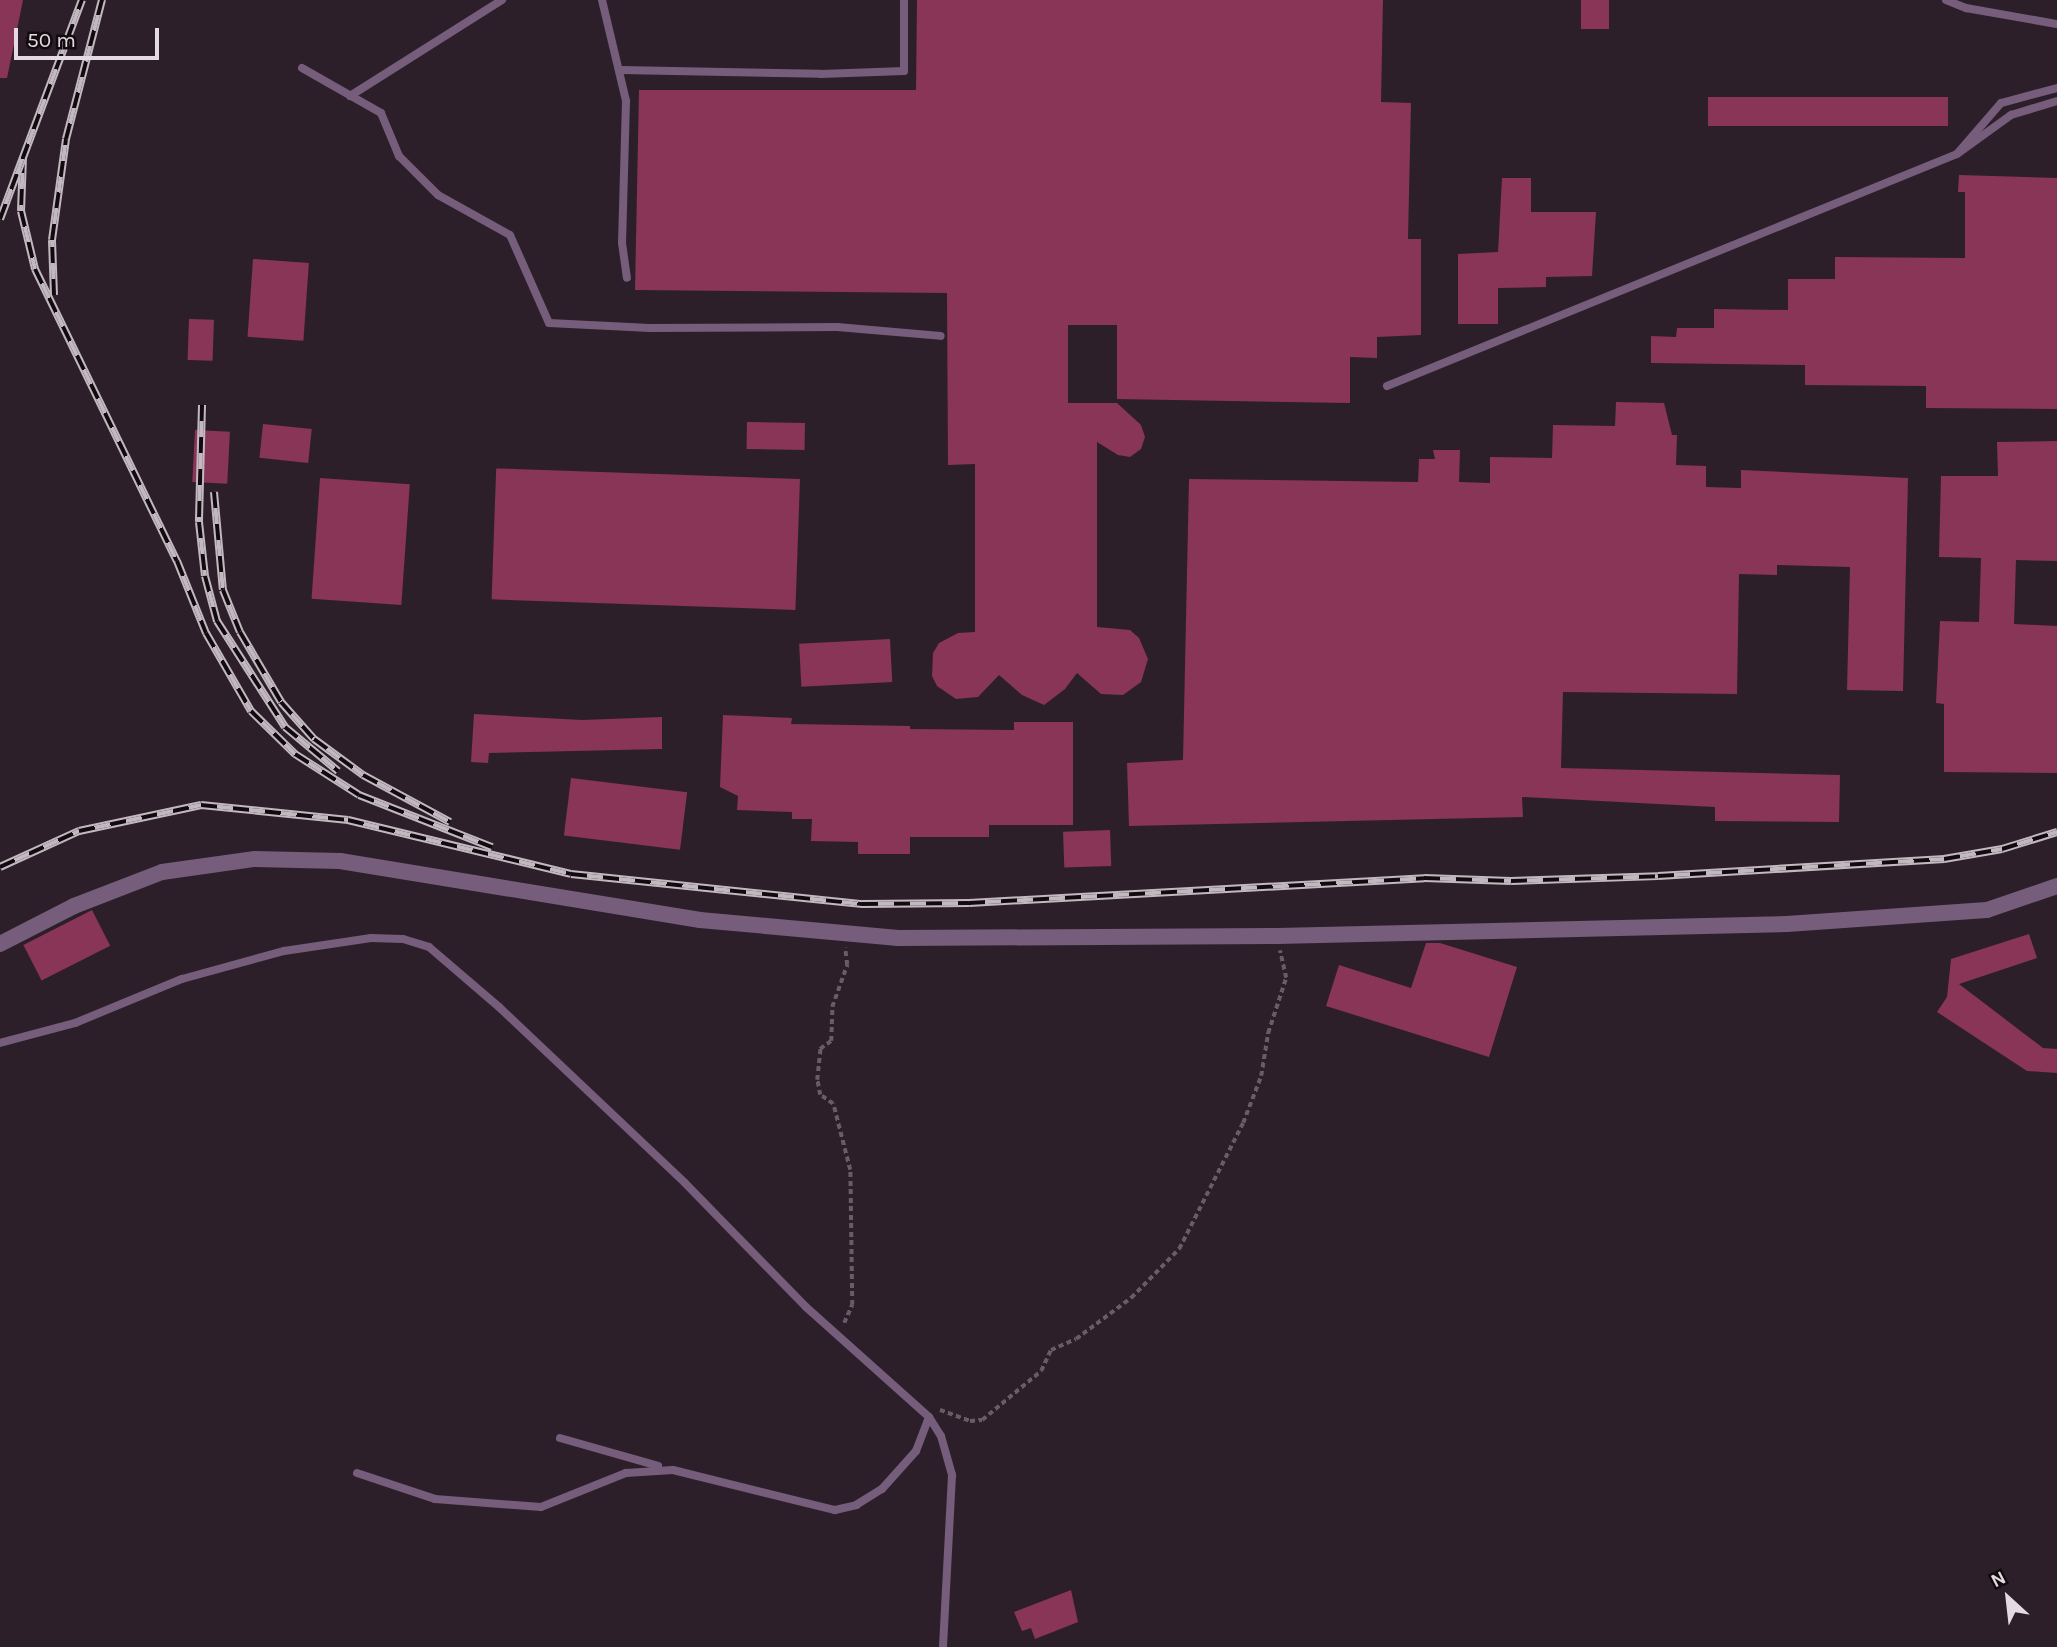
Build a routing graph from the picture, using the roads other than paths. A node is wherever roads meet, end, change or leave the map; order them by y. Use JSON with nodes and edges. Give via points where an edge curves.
{"nodes":[{"id":1,"x":502,"y":0,"type":"edge"},
{"id":2,"x":602,"y":0,"type":"edge"},
{"id":3,"x":904,"y":0,"type":"edge"},
{"id":4,"x":1946,"y":0,"type":"edge"},
{"id":5,"x":2057,"y":24,"type":"edge"},
{"id":6,"x":302,"y":68,"type":"dead end"},
{"id":7,"x":621,"y":70,"type":"junction"},
{"id":8,"x":2057,"y":88,"type":"edge"},
{"id":9,"x":350,"y":96,"type":"junction"},
{"id":10,"x":2057,"y":102,"type":"edge"},
{"id":11,"x":1957,"y":154,"type":"junction"},
{"id":12,"x":627,"y":278,"type":"dead end"},
{"id":13,"x":941,"y":336,"type":"dead end"},
{"id":14,"x":1387,"y":386,"type":"dead end"},
{"id":15,"x":2057,"y":886,"type":"edge"},
{"id":16,"x":0,"y":944,"type":"edge"},
{"id":17,"x":0,"y":1043,"type":"edge"},
{"id":18,"x":929,"y":1417,"type":"junction"},
{"id":19,"x":560,"y":1438,"type":"dead end"},
{"id":20,"x":673,"y":1470,"type":"junction"},
{"id":21,"x":357,"y":1473,"type":"dead end"},
{"id":22,"x":943,"y":1647,"type":"edge"}],
"edges":[{"from":1,"to":9,"type":"lane"},
{"from":2,"to":7,"type":"lane"},
{"from":3,"to":7,"type":"lane","via":[[904,71]]},
{"from":4,"to":5,"type":"lane","via":[[1966,8]]},
{"from":6,"to":9,"type":"lane"},
{"from":7,"to":12,"type":"lane","via":[[626,102],[622,243]]},
{"from":8,"to":11,"type":"lane","via":[[2001,103]]},
{"from":9,"to":13,"type":"lane","via":[[381,113],[400,156],[438,195],[510,235],[549,323],[650,328],[837,327]]},
{"from":10,"to":11,"type":"lane","via":[[2011,115]]},
{"from":11,"to":14,"type":"lane"},
{"from":15,"to":16,"type":"street","via":[[1987,910],[1787,925],[1277,936],[847,936],[699,920],[340,860],[255,859],[162,872],[74,906]]},
{"from":17,"to":18,"type":"lane","via":[[75,1023],[182,979],[284,951],[371,938],[403,939],[429,947],[465,975]]},
{"from":18,"to":20,"type":"lane","via":[[916,1451],[900,1471],[882,1489],[845,1508],[835,1510]]},
{"from":18,"to":22,"type":"lane","via":[[941,1436],[952,1475]]},
{"from":19,"to":20,"type":"lane"},
{"from":20,"to":21,"type":"lane","via":[[626,1473],[541,1507],[435,1499]]}]}
